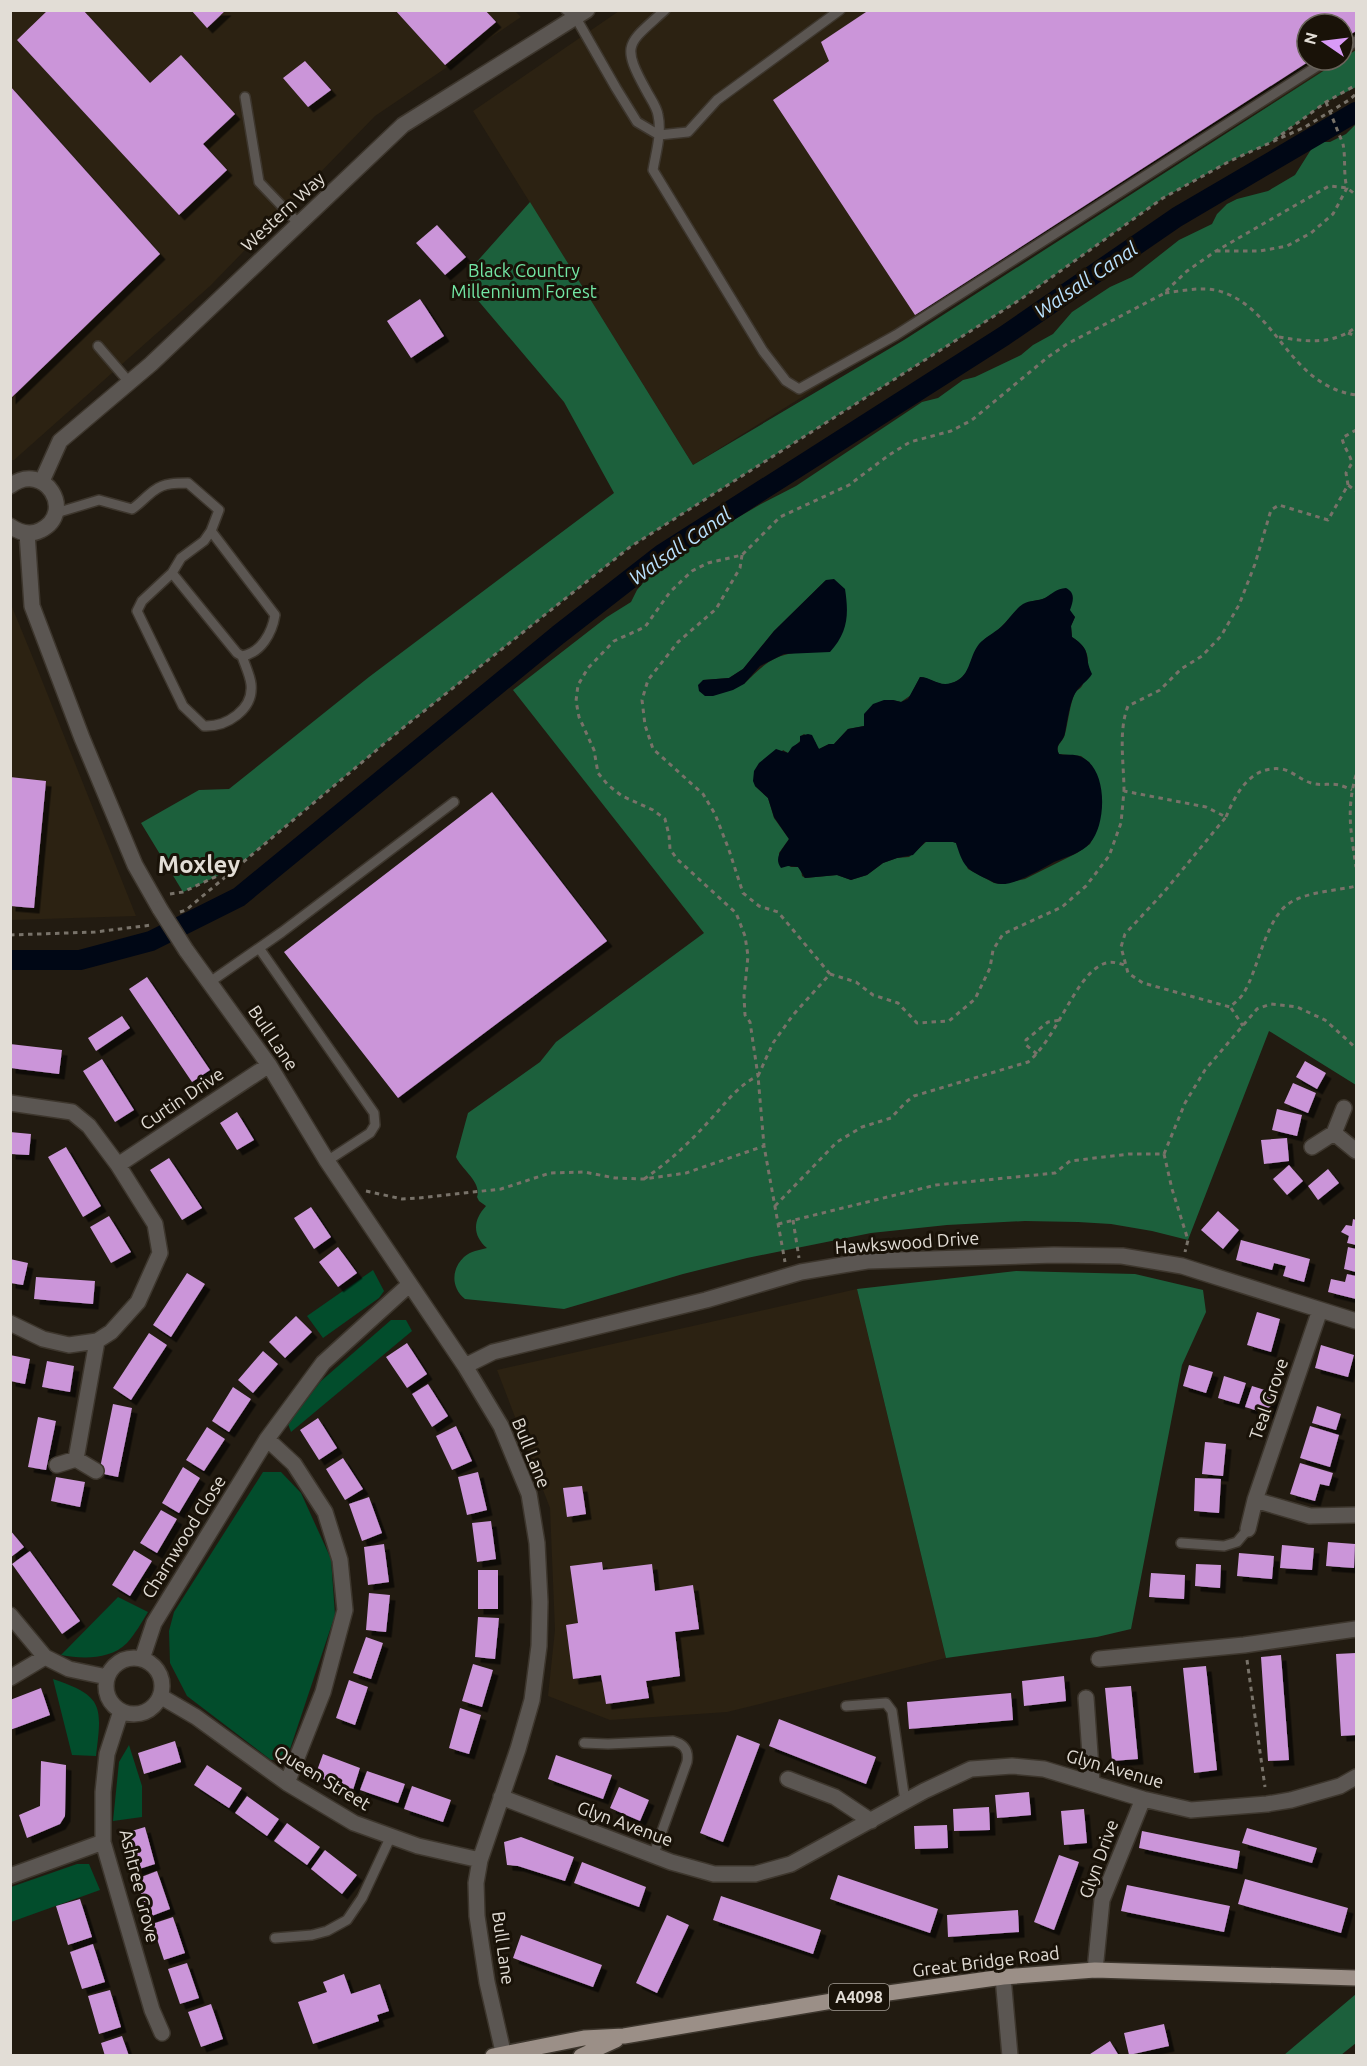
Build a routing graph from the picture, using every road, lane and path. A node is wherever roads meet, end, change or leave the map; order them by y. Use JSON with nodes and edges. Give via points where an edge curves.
{"nodes":[{"id":1,"x":665,"y":10,"type":"edge"},
{"id":2,"x":840,"y":10,"type":"edge"},
{"id":3,"x":576,"y":13,"type":"edge"},
{"id":4,"x":1308,"y":72,"type":"edge"},
{"id":5,"x":1356,"y":86,"type":"edge"},
{"id":6,"x":1356,"y":94,"type":"edge"},
{"id":7,"x":245,"y":97,"type":"dead end"},
{"id":8,"x":1326,"y":102,"type":"junction"},
{"id":9,"x":659,"y":135,"type":"junction"},
{"id":10,"x":1268,"y":144,"type":"junction"},
{"id":11,"x":1347,"y":188,"type":"junction"},
{"id":12,"x":1356,"y":195,"type":"edge"},
{"id":13,"x":299,"y":224,"type":"junction"},
{"id":14,"x":1216,"y":251,"type":"junction"},
{"id":15,"x":1163,"y":294,"type":"junction"},
{"id":16,"x":1356,"y":327,"type":"edge"},
{"id":17,"x":1348,"y":333,"type":"junction"},
{"id":18,"x":1356,"y":336,"type":"edge"},
{"id":19,"x":1277,"y":337,"type":"junction"},
{"id":20,"x":98,"y":346,"type":"dead end"},
{"id":21,"x":129,"y":382,"type":"junction"},
{"id":22,"x":1356,"y":395,"type":"edge"},
{"id":23,"x":1356,"y":430,"type":"edge"},
{"id":24,"x":42,"y":481,"type":"junction"},
{"id":25,"x":1348,"y":485,"type":"junction"},
{"id":26,"x":10,"y":486,"type":"edge"},
{"id":27,"x":1356,"y":491,"type":"edge"},
{"id":28,"x":56,"y":513,"type":"junction"},
{"id":29,"x":10,"y":526,"type":"edge"},
{"id":30,"x":211,"y":531,"type":"junction"},
{"id":31,"x":27,"y":533,"type":"junction"},
{"id":32,"x":742,"y":555,"type":"junction"},
{"id":33,"x":172,"y":573,"type":"junction"},
{"id":34,"x":242,"y":656,"type":"junction"},
{"id":35,"x":1356,"y":775,"type":"edge"},
{"id":36,"x":1352,"y":790,"type":"junction"},
{"id":37,"x":1124,"y":791,"type":"junction"},
{"id":38,"x":454,"y":802,"type":"dead end"},
{"id":39,"x":1226,"y":817,"type":"junction"},
{"id":40,"x":1356,"y":867,"type":"edge"},
{"id":41,"x":235,"y":868,"type":"junction"},
{"id":42,"x":1356,"y":886,"type":"edge"},
{"id":43,"x":157,"y":909,"type":"junction"},
{"id":44,"x":177,"y":914,"type":"dead end"},
{"id":45,"x":10,"y":935,"type":"edge"},
{"id":46,"x":259,"y":948,"type":"junction"},
{"id":47,"x":1125,"y":966,"type":"junction"},
{"id":48,"x":830,"y":974,"type":"junction"},
{"id":49,"x":210,"y":982,"type":"junction"},
{"id":50,"x":1230,"y":1007,"type":"junction"},
{"id":51,"x":1060,"y":1020,"type":"junction"},
{"id":52,"x":1243,"y":1026,"type":"junction"},
{"id":53,"x":1356,"y":1048,"type":"edge"},
{"id":54,"x":1037,"y":1054,"type":"junction"},
{"id":55,"x":268,"y":1065,"type":"junction"},
{"id":56,"x":758,"y":1076,"type":"junction"},
{"id":57,"x":10,"y":1102,"type":"edge"},
{"id":58,"x":1344,"y":1108,"type":"dead end"},
{"id":59,"x":1334,"y":1133,"type":"junction"},
{"id":60,"x":764,"y":1146,"type":"junction"},
{"id":61,"x":1312,"y":1147,"type":"dead end"},
{"id":62,"x":1356,"y":1151,"type":"edge"},
{"id":63,"x":1164,"y":1154,"type":"junction"},
{"id":64,"x":327,"y":1161,"type":"junction"},
{"id":65,"x":118,"y":1165,"type":"junction"},
{"id":66,"x":644,"y":1179,"type":"junction"},
{"id":67,"x":362,"y":1190,"type":"dead end"},
{"id":68,"x":775,"y":1206,"type":"junction"},
{"id":69,"x":793,"y":1220,"type":"junction"},
{"id":70,"x":778,"y":1224,"type":"junction"},
{"id":71,"x":799,"y":1260,"type":"dead end"},
{"id":72,"x":785,"y":1264,"type":"dead end"},
{"id":73,"x":1182,"y":1266,"type":"junction"},
{"id":74,"x":410,"y":1284,"type":"junction"},
{"id":75,"x":1320,"y":1310,"type":"junction"},
{"id":76,"x":1356,"y":1321,"type":"edge"},
{"id":77,"x":10,"y":1323,"type":"edge"},
{"id":78,"x":97,"y":1341,"type":"junction"},
{"id":79,"x":465,"y":1366,"type":"junction"},
{"id":80,"x":267,"y":1439,"type":"junction"},
{"id":81,"x":76,"y":1459,"type":"junction"},
{"id":82,"x":57,"y":1465,"type":"dead end"},
{"id":83,"x":96,"y":1471,"type":"dead end"},
{"id":84,"x":1255,"y":1500,"type":"junction"},
{"id":85,"x":1356,"y":1515,"type":"edge"},
{"id":86,"x":1248,"y":1529,"type":"joint"},
{"id":87,"x":1181,"y":1543,"type":"dead end"},
{"id":88,"x":10,"y":1615,"type":"edge"},
{"id":89,"x":1356,"y":1629,"type":"edge"},
{"id":90,"x":1244,"y":1645,"type":"junction"},
{"id":91,"x":45,"y":1657,"type":"junction"},
{"id":92,"x":142,"y":1659,"type":"junction"},
{"id":93,"x":1099,"y":1659,"type":"dead end"},
{"id":94,"x":107,"y":1677,"type":"junction"},
{"id":95,"x":10,"y":1678,"type":"edge"},
{"id":96,"x":160,"y":1696,"type":"junction"},
{"id":97,"x":1086,"y":1698,"type":"dead end"},
{"id":98,"x":846,"y":1706,"type":"dead end"},
{"id":99,"x":121,"y":1711,"type":"junction"},
{"id":100,"x":584,"y":1743,"type":"dead end"},
{"id":101,"x":1356,"y":1777,"type":"edge"},
{"id":102,"x":788,"y":1779,"type":"dead end"},
{"id":103,"x":1092,"y":1782,"type":"junction"},
{"id":104,"x":287,"y":1783,"type":"junction"},
{"id":105,"x":501,"y":1797,"type":"junction"},
{"id":106,"x":1143,"y":1798,"type":"junction"},
{"id":107,"x":905,"y":1801,"type":"junction"},
{"id":108,"x":1267,"y":1804,"type":"junction"},
{"id":109,"x":871,"y":1821,"type":"junction"},
{"id":110,"x":391,"y":1836,"type":"junction"},
{"id":111,"x":104,"y":1842,"type":"junction"},
{"id":112,"x":653,"y":1856,"type":"junction"},
{"id":113,"x":480,"y":1860,"type":"junction"},
{"id":114,"x":10,"y":1876,"type":"edge"},
{"id":115,"x":275,"y":1938,"type":"dead end"},
{"id":116,"x":1095,"y":1970,"type":"junction"},
{"id":117,"x":1003,"y":1977,"type":"junction"},
{"id":118,"x":1356,"y":1978,"type":"edge"},
{"id":119,"x":162,"y":2033,"type":"dead end"},
{"id":120,"x":624,"y":2036,"type":"junction"},
{"id":121,"x":500,"y":2055,"type":"edge"},
{"id":122,"x":581,"y":2055,"type":"edge"},
{"id":123,"x":1011,"y":2055,"type":"edge"}],
"edges":[{"from":1,"to":9,"type":"lane","via":[[635,37],[630,50],[632,65],[658,113]]},
{"from":2,"to":9,"type":"lane","via":[[717,100],[688,132]]},
{"from":3,"to":9,"type":"lane","via":[[637,122]]},
{"from":3,"to":13,"type":"street","name":"Western Way","via":[[403,125]]},
{"from":4,"to":9,"type":"lane","via":[[896,335],[799,389],[786,381],[763,351],[653,170]]},
{"from":5,"to":8,"type":"path"},
{"from":6,"to":10,"type":"path","via":[[1305,127]]},
{"from":7,"to":13,"type":"lane","via":[[258,182]]},
{"from":8,"to":10,"type":"path"},
{"from":8,"to":11,"type":"path","bridge":true,"via":[[1344,144]]},
{"from":10,"to":41,"type":"path","via":[[1230,160],[1163,198],[1022,299],[630,547]]},
{"from":11,"to":12,"type":"path"},
{"from":11,"to":14,"type":"path","via":[[1329,186]]},
{"from":11,"to":14,"type":"path","via":[[1333,214],[1311,233],[1287,246],[1260,251]]},
{"from":13,"to":21,"type":"street","name":"Western Way"},
{"from":14,"to":15,"type":"path"},
{"from":15,"to":19,"type":"path","via":[[1196,289],[1231,295],[1249,307]]},
{"from":15,"to":32,"type":"path","via":[[1067,344],[972,420],[951,431],[910,442],[849,485],[780,517]]},
{"from":16,"to":17,"type":"path"},
{"from":17,"to":18,"type":"path"},
{"from":17,"to":19,"type":"path","via":[[1316,342]]},
{"from":19,"to":22,"type":"path","via":[[1315,379],[1328,388]]},
{"from":20,"to":21,"type":"lane"},
{"from":21,"to":24,"type":"street","name":"Western Way","via":[[60,441]]},
{"from":23,"to":25,"type":"path","via":[[1342,438],[1352,463],[1346,473]]},
{"from":24,"to":26,"type":"street","via":[[24,479]]},
{"from":24,"to":28,"type":"street","via":[[54,495]]},
{"from":25,"to":27,"type":"path"},
{"from":25,"to":37,"type":"path","via":[[1329,520],[1279,505],[1271,510],[1239,605],[1221,636],[1160,690],[1128,706],[1123,735]]},
{"from":28,"to":30,"type":"lane","via":[[99,500],[132,509],[157,488],[189,483],[219,510]]},
{"from":28,"to":31,"type":"street","via":[[45,528]]},
{"from":29,"to":31,"type":"street"},
{"from":30,"to":33,"type":"lane","via":[[181,558]]},
{"from":30,"to":34,"type":"lane","via":[[275,615],[257,651]]},
{"from":31,"to":43,"type":"street","via":[[32,606],[82,738]]},
{"from":32,"to":48,"type":"path","via":[[740,568],[716,609],[678,642],[648,680],[642,700],[645,725],[653,749],[703,794],[715,814],[743,893],[759,906],[778,912]]},
{"from":32,"to":56,"type":"path","via":[[692,571],[670,592],[645,627],[614,641],[588,668],[578,685],[576,701],[603,779],[622,796],[665,819],[670,849],[677,859],[736,912],[748,956],[745,1015],[750,1022]]},
{"from":33,"to":34,"type":"lane"},
{"from":33,"to":34,"type":"lane","via":[[136,611],[183,706],[204,726],[216,727],[237,716],[245,706],[251,684]]},
{"from":35,"to":36,"type":"path"},
{"from":36,"to":39,"type":"path","via":[[1309,783],[1282,770],[1264,771],[1247,780]]},
{"from":36,"to":40,"type":"path","via":[[1350,825]]},
{"from":37,"to":39,"type":"path","via":[[1206,807]]},
{"from":37,"to":48,"type":"path","via":[[1121,823],[1109,856],[1086,886],[1062,907],[1003,934],[975,999],[949,1021],[917,1023],[898,1003]]},
{"from":38,"to":46,"type":"lane"},
{"from":39,"to":47,"type":"path","via":[[1125,934],[1121,947]]},
{"from":41,"to":43,"type":"path"},
{"from":41,"to":44,"type":"path"},
{"from":42,"to":50,"type":"path","via":[[1310,894],[1291,902],[1268,933],[1243,995]]},
{"from":43,"to":45,"type":"path","via":[[149,926]]},
{"from":43,"to":49,"type":"street","name":"Bull Lane","bridge":true},
{"from":46,"to":49,"type":"lane"},
{"from":46,"to":64,"type":"lane","via":[[374,1113],[375,1125],[370,1133]]},
{"from":47,"to":50,"type":"path","via":[[1128,973],[1143,983]]},
{"from":47,"to":51,"type":"path","via":[[1111,962],[1093,971]]},
{"from":48,"to":56,"type":"path","via":[[772,1043]]},
{"from":49,"to":55,"type":"street","name":"Bull Lane"},
{"from":50,"to":52,"type":"path"},
{"from":51,"to":54,"type":"path"},
{"from":51,"to":54,"type":"path","via":[[1048,1022],[1026,1040],[1026,1045]]},
{"from":52,"to":53,"type":"path","via":[[1257,1009],[1271,1004],[1297,1007],[1325,1020]]},
{"from":52,"to":63,"type":"path","via":[[1185,1103]]},
{"from":54,"to":68,"type":"path","via":[[1028,1062],[914,1096],[891,1118],[848,1134]]},
{"from":55,"to":64,"type":"street","name":"Bull Lane"},
{"from":55,"to":65,"type":"street","name":"Curtin Drive"},
{"from":56,"to":60,"type":"path"},
{"from":56,"to":66,"type":"path","via":[[746,1082],[665,1165]]},
{"from":57,"to":65,"type":"street","via":[[72,1112],[89,1126]]},
{"from":58,"to":59,"type":"street"},
{"from":59,"to":61,"type":"street"},
{"from":59,"to":62,"type":"street"},
{"from":60,"to":66,"type":"path","via":[[686,1173]]},
{"from":60,"to":68,"type":"path"},
{"from":63,"to":69,"type":"path","via":[[1070,1161],[1055,1173],[936,1185]]},
{"from":63,"to":73,"type":"path","via":[[1188,1240]]},
{"from":64,"to":74,"type":"street","name":"Bull Lane"},
{"from":65,"to":78,"type":"street","via":[[155,1224],[160,1253],[138,1302],[111,1332]]},
{"from":66,"to":67,"type":"path","via":[[584,1172],[550,1173],[501,1189],[402,1199]]},
{"from":68,"to":70,"type":"path"},
{"from":69,"to":70,"type":"path"},
{"from":69,"to":71,"type":"path"},
{"from":70,"to":72,"type":"path"},
{"from":73,"to":75,"type":"street","name":"Hawkswood Drive"},
{"from":73,"to":79,"type":"street","name":"Hawkswood Drive","via":[[1122,1257],[1054,1255],[867,1262],[801,1272],[706,1300],[493,1352]]},
{"from":74,"to":79,"type":"street","name":"Bull Lane"},
{"from":74,"to":80,"type":"street","name":"Charnwood Close","via":[[323,1363]]},
{"from":75,"to":76,"type":"street","name":"Hawkswood Drive"},
{"from":75,"to":84,"type":"street","name":"Teal Grove"},
{"from":77,"to":78,"type":"street","via":[[43,1339],[69,1345]]},
{"from":78,"to":81,"type":"street"},
{"from":79,"to":105,"type":"street","name":"Bull Lane","via":[[501,1426],[529,1494],[537,1543],[541,1622],[532,1700]]},
{"from":80,"to":92,"type":"street","name":"Charnwood Close","via":[[154,1623]]},
{"from":80,"to":104,"type":"street","via":[[294,1464],[325,1512],[340,1560],[345,1610],[323,1692]]},
{"from":81,"to":82,"type":"street"},
{"from":81,"to":83,"type":"street"},
{"from":84,"to":85,"type":"street","via":[[1310,1516]]},
{"from":84,"to":86,"type":"street","name":"Teal Grove"},
{"from":86,"to":87,"type":"lane","via":[[1238,1542],[1224,1546]]},
{"from":88,"to":91,"type":"street"},
{"from":89,"to":90,"type":"street"},
{"from":90,"to":93,"type":"street"},
{"from":90,"to":108,"type":"path"},
{"from":91,"to":94,"type":"street","via":[[69,1669]]},
{"from":91,"to":95,"type":"street"},
{"from":92,"to":94,"type":"street","via":[[120,1661]]},
{"from":92,"to":96,"type":"street","via":[[156,1668],[160,1676]]},
{"from":94,"to":99,"type":"street","via":[[108,1698]]},
{"from":96,"to":99,"type":"street","via":[[156,1704],[141,1714]]},
{"from":96,"to":104,"type":"street","name":"Queen Street","via":[[196,1717]]},
{"from":97,"to":103,"type":"street"},
{"from":98,"to":107,"type":"lane","via":[[890,1706]]},
{"from":99,"to":111,"type":"street","name":"Ashtree Grove","via":[[107,1754]]},
{"from":100,"to":112,"type":"lane","via":[[673,1741],[686,1749],[687,1762]]},
{"from":101,"to":108,"type":"street","name":"Glyn Avenue","via":[[1340,1786]]},
{"from":102,"to":109,"type":"street","via":[[835,1797]]},
{"from":103,"to":106,"type":"street","name":"Glyn Avenue"},
{"from":103,"to":107,"type":"street","name":"Glyn Avenue","via":[[1044,1769],[972,1769]]},
{"from":104,"to":110,"type":"street","name":"Queen Street","via":[[354,1823]]},
{"from":105,"to":112,"type":"street","name":"Glyn Avenue"},
{"from":105,"to":113,"type":"street","name":"Bull Lane"},
{"from":106,"to":108,"type":"street","name":"Glyn Avenue","via":[[1191,1810]]},
{"from":106,"to":116,"type":"street","name":"Glyn Drive","via":[[1102,1900]]},
{"from":107,"to":109,"type":"street","name":"Glyn Avenue"},
{"from":109,"to":112,"type":"street","name":"Glyn Avenue","via":[[791,1864],[754,1874],[714,1874]]},
{"from":110,"to":113,"type":"street","name":"Queen Street"},
{"from":110,"to":115,"type":"lane","via":[[362,1898],[347,1920],[312,1935]]},
{"from":111,"to":114,"type":"street"},
{"from":111,"to":119,"type":"street","name":"Ashtree Grove"},
{"from":113,"to":121,"type":"street","name":"Bull Lane","via":[[477,1916]]},
{"from":116,"to":117,"type":"main road","name":"Great Bridge Road","number":"A4098"},
{"from":116,"to":118,"type":"main road","name":"Great Bridge Road","number":"A4098"},
{"from":117,"to":120,"type":"main road","name":"Great Bridge Road","number":"A4098"},
{"from":117,"to":123,"type":"street"},
{"from":120,"to":121,"type":"main road","name":"Great Bridge Road","number":"A4098","via":[[584,2038]]},
{"from":120,"to":122,"type":"main road","name":"Great Bridge Road","number":"A4098"}]}
